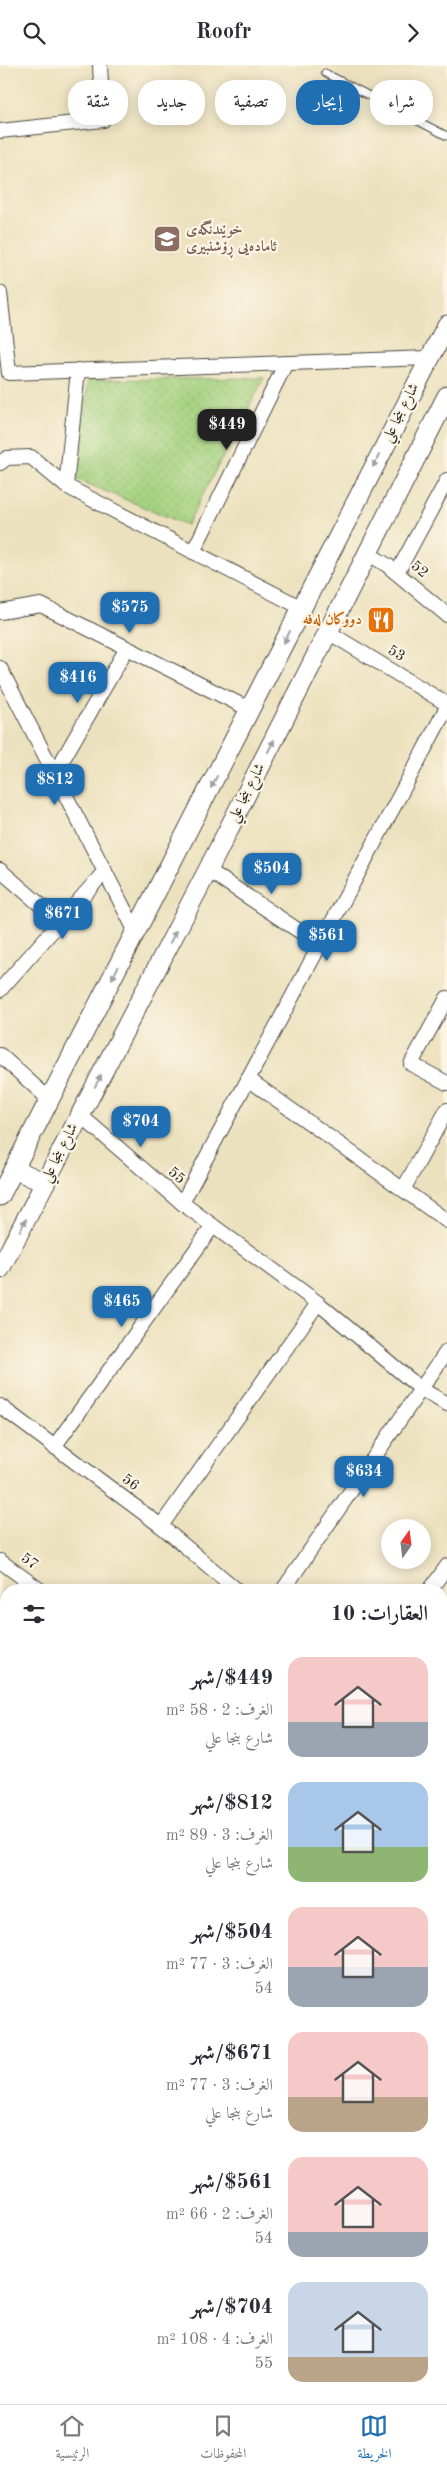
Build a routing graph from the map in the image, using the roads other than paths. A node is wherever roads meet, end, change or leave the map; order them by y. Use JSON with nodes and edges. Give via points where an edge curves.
{"nodes":[{"id":1,"x":100,"y":65,"type":"edge"},
{"id":2,"x":325,"y":73,"type":"dead end"},
{"id":3,"x":0,"y":131,"type":"edge"},
{"id":4,"x":447,"y":136,"type":"edge"},
{"id":5,"x":0,"y":293,"type":"edge"},
{"id":6,"x":447,"y":325,"type":"edge"},
{"id":7,"x":428,"y":358,"type":"junction"},
{"id":8,"x":286,"y":363,"type":"junction"},
{"id":9,"x":78,"y":370,"type":"junction"},
{"id":10,"x":447,"y":396,"type":"edge"},
{"id":11,"x":0,"y":463,"type":"edge"},
{"id":12,"x":447,"y":480,"type":"edge"},
{"id":13,"x":66,"y":486,"type":"junction"},
{"id":14,"x":193,"y":552,"type":"junction"},
{"id":15,"x":367,"y":553,"type":"junction"},
{"id":16,"x":397,"y":573,"type":"junction"},
{"id":17,"x":302,"y":608,"type":"junction"},
{"id":18,"x":0,"y":612,"type":"edge"},
{"id":19,"x":447,"y":615,"type":"edge"},
{"id":20,"x":328,"y":632,"type":"junction"},
{"id":21,"x":126,"y":648,"type":"junction"},
{"id":22,"x":0,"y":668,"type":"edge"},
{"id":23,"x":447,"y":705,"type":"edge"},
{"id":24,"x":251,"y":711,"type":"junction"},
{"id":25,"x":54,"y":773,"type":"junction"},
{"id":26,"x":0,"y":870,"type":"edge"},
{"id":27,"x":208,"y":870,"type":"junction"},
{"id":28,"x":105,"y":871,"type":"junction"},
{"id":29,"x":60,"y":922,"type":"junction"},
{"id":30,"x":136,"y":932,"type":"junction"},
{"id":31,"x":320,"y":945,"type":"junction"},
{"id":32,"x":0,"y":990,"type":"edge"},
{"id":33,"x":447,"y":998,"type":"edge"},
{"id":34,"x":0,"y":1055,"type":"edge"},
{"id":35,"x":248,"y":1079,"type":"junction"},
{"id":36,"x":447,"y":1083,"type":"edge"},
{"id":37,"x":50,"y":1100,"type":"junction"},
{"id":38,"x":447,"y":1110,"type":"edge"},
{"id":39,"x":80,"y":1115,"type":"junction"},
{"id":40,"x":14,"y":1169,"type":"junction"},
{"id":41,"x":44,"y":1183,"type":"junction"},
{"id":42,"x":404,"y":1188,"type":"junction"},
{"id":43,"x":0,"y":1196,"type":"edge"},
{"id":44,"x":182,"y":1203,"type":"junction"},
{"id":45,"x":447,"y":1221,"type":"edge"},
{"id":46,"x":213,"y":1226,"type":"junction"},
{"id":47,"x":0,"y":1269,"type":"edge"},
{"id":48,"x":318,"y":1303,"type":"junction"},
{"id":49,"x":447,"y":1351,"type":"edge"},
{"id":50,"x":421,"y":1389,"type":"junction"},
{"id":51,"x":447,"y":1404,"type":"edge"},
{"id":52,"x":0,"y":1406,"type":"edge"},
{"id":53,"x":54,"y":1447,"type":"junction"},
{"id":54,"x":161,"y":1526,"type":"junction"},
{"id":55,"x":0,"y":1561,"type":"edge"},
{"id":56,"x":447,"y":1566,"type":"edge"},
{"id":57,"x":32,"y":1584,"type":"edge"},
{"id":58,"x":230,"y":1584,"type":"edge"},
{"id":59,"x":287,"y":1584,"type":"edge"},
{"id":60,"x":434,"y":1584,"type":"edge"}],
"edges":[{"from":1,"to":3,"type":"street","via":[[103,120]]},
{"from":2,"to":4,"type":"lane"},
{"from":5,"to":9,"type":"street","via":[[9,373]]},
{"from":6,"to":7,"type":"main road","name":"شارع بنجا علي"},
{"from":7,"to":8,"type":"street"},
{"from":7,"to":17,"type":"main road","name":"شارع بنجا علي","one_way":true},
{"from":8,"to":9,"type":"street"},
{"from":8,"to":14,"type":"street"},
{"from":9,"to":13,"type":"street"},
{"from":10,"to":15,"type":"main road","name":"شارع بنجا علي"},
{"from":11,"to":13,"type":"street","via":[[7,458],[30,457]]},
{"from":12,"to":16,"type":"street"},
{"from":13,"to":14,"type":"street"},
{"from":14,"to":17,"type":"street"},
{"from":15,"to":16,"type":"street","name":"52"},
{"from":15,"to":20,"type":"main road","name":"شارع بنجا علي"},
{"from":16,"to":19,"type":"street","name":"52"},
{"from":17,"to":24,"type":"main road","name":"شارع بنجا علي","one_way":true},
{"from":18,"to":21,"type":"street","via":[[41,605]]},
{"from":20,"to":23,"type":"street","name":"53"},
{"from":27,"to":20,"type":"main road","name":"شارع بنجا علي","one_way":true},
{"from":21,"to":24,"type":"street"},
{"from":21,"to":25,"type":"street"},
{"from":22,"to":25,"type":"street"},
{"from":23,"to":31,"type":"street"},
{"from":24,"to":30,"type":"main road","name":"شارع بنجا علي","one_way":true},
{"from":25,"to":28,"type":"street"},
{"from":26,"to":29,"type":"street"},
{"from":27,"to":31,"type":"street"},
{"from":39,"to":27,"type":"main road","name":"شارع بنجا علي","one_way":true},
{"from":28,"to":29,"type":"street"},
{"from":28,"to":30,"type":"street"},
{"from":29,"to":32,"type":"street"},
{"from":30,"to":37,"type":"main road","name":"شارع بنجا علي","one_way":true},
{"from":31,"to":35,"type":"street"},
{"from":33,"to":36,"type":"street","via":[[410,1065]]},
{"from":34,"to":37,"type":"street"},
{"from":35,"to":42,"type":"street"},
{"from":35,"to":44,"type":"street"},
{"from":37,"to":40,"type":"main road","name":"شارع بنجا علي"},
{"from":38,"to":42,"type":"street"},
{"from":39,"to":41,"type":"main road","name":"شارع بنجا علي"},
{"from":39,"to":44,"type":"street","name":"55"},
{"from":40,"to":41,"type":"main road"},
{"from":40,"to":43,"type":"main road","name":"شارع بنجا علي"},
{"from":47,"to":41,"type":"main road","name":"شارع بنجا علي","one_way":true},
{"from":42,"to":45,"type":"street"},
{"from":44,"to":46,"type":"street","name":"55"},
{"from":46,"to":48,"type":"street","name":"55"},
{"from":46,"to":53,"type":"street"},
{"from":48,"to":50,"type":"street","name":"55"},
{"from":48,"to":54,"type":"street"},
{"from":49,"to":50,"type":"street"},
{"from":50,"to":51,"type":"street","name":"55"},
{"from":50,"to":59,"type":"street"},
{"from":52,"to":53,"type":"street","name":"56"},
{"from":53,"to":54,"type":"street","name":"56"},
{"from":54,"to":58,"type":"street","name":"56"},
{"from":55,"to":57,"type":"street","name":"57"},
{"from":56,"to":60,"type":"street"}]}
